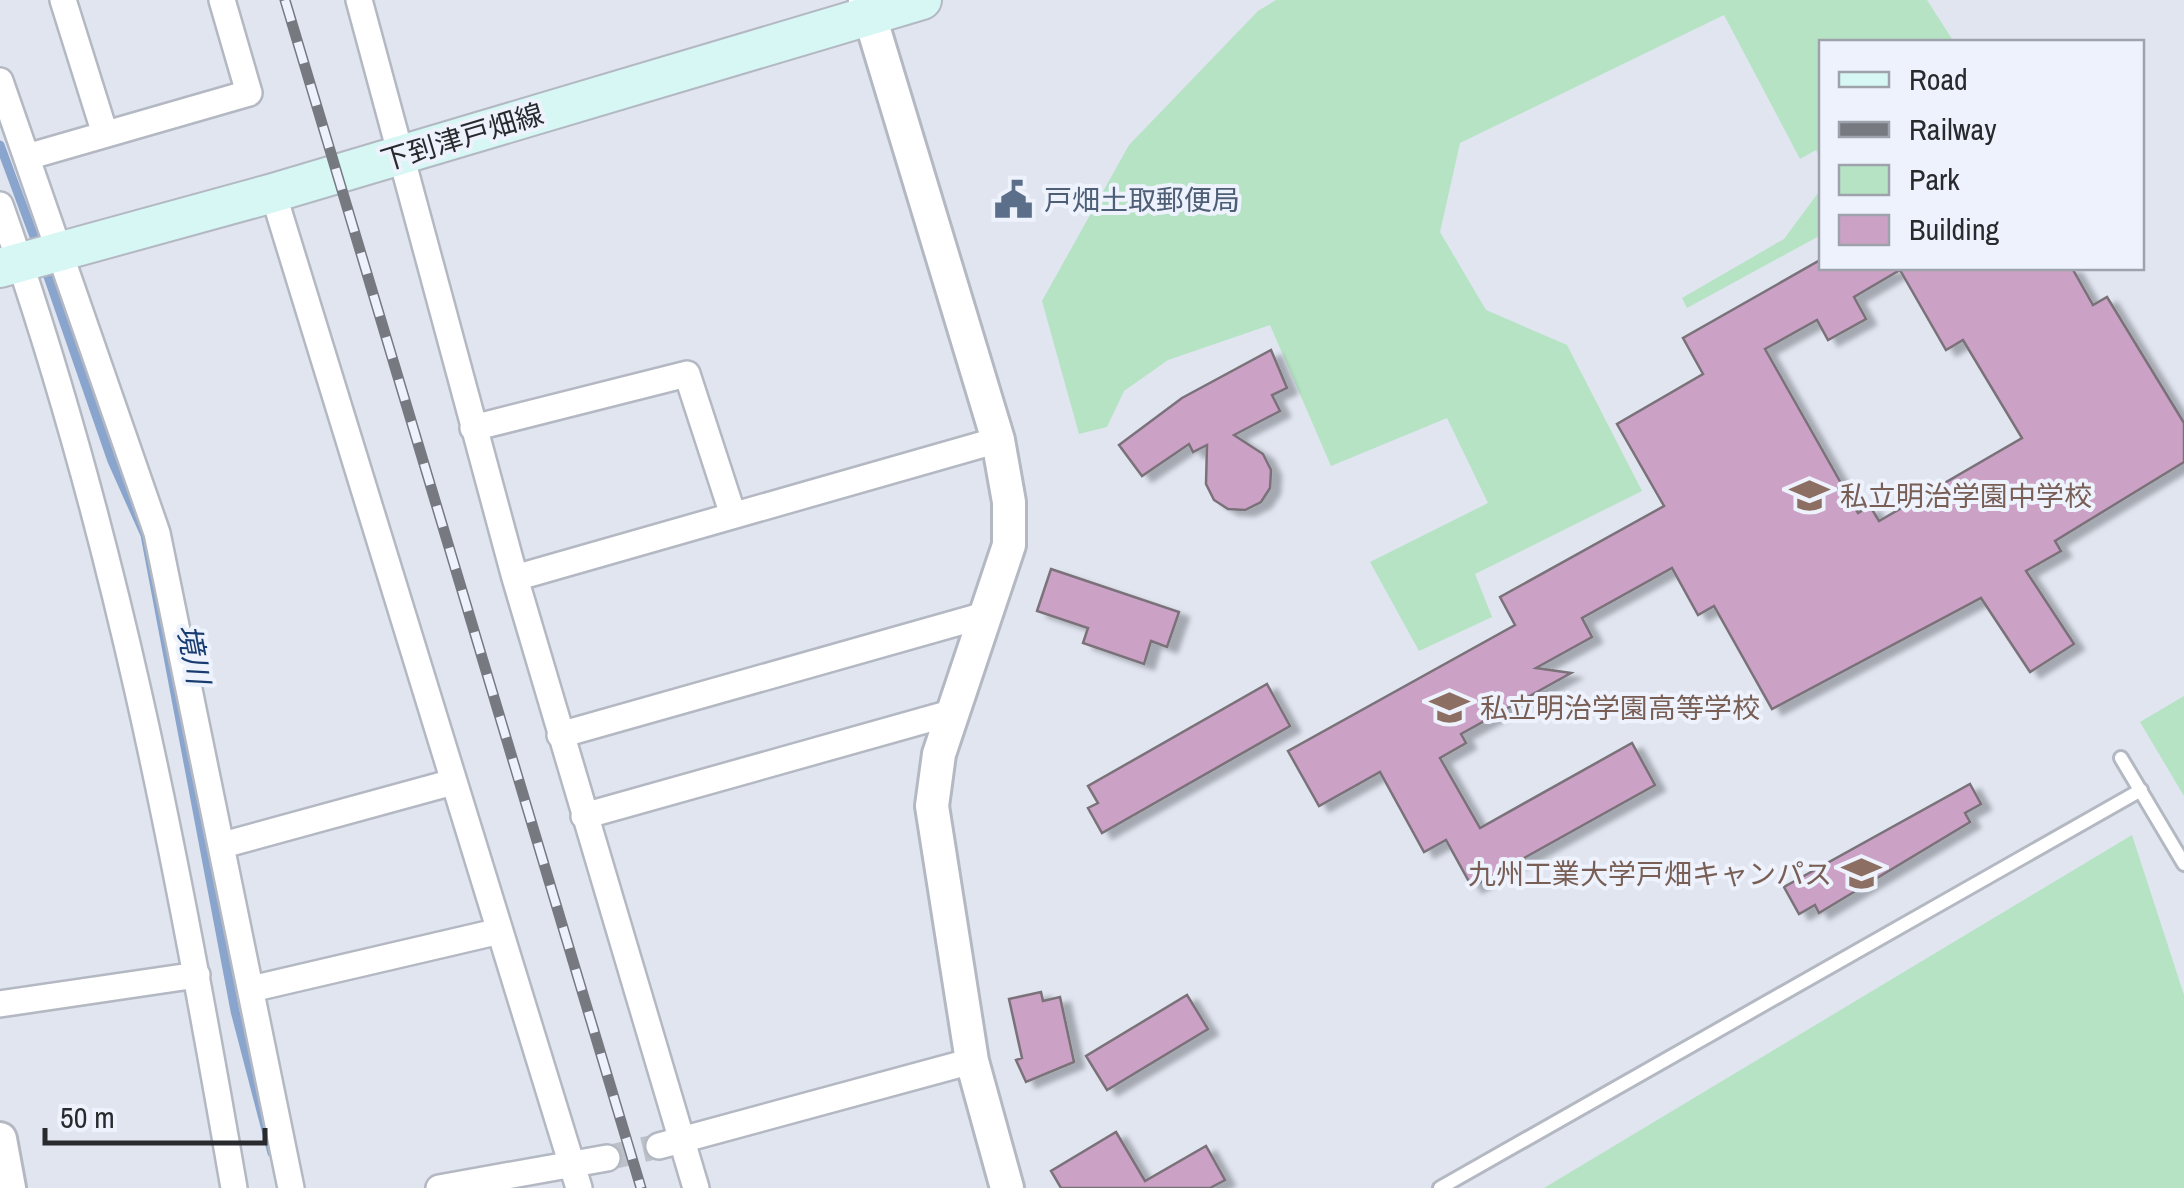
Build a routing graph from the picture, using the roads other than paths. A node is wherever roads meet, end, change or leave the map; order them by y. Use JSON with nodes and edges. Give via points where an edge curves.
{"nodes":[{"id":1,"x":63,"y":0,"type":"edge"},
{"id":2,"x":222,"y":0,"type":"edge"},
{"id":3,"x":359,"y":0,"type":"edge"},
{"id":4,"x":922,"y":0,"type":"edge"},
{"id":5,"x":867,"y":8,"type":"edge"},
{"id":6,"x":0,"y":81,"type":"edge"},
{"id":7,"x":105,"y":134,"type":"junction"},
{"id":8,"x":402,"y":154,"type":"junction"},
{"id":9,"x":27,"y":157,"type":"junction"},
{"id":10,"x":273,"y":193,"type":"junction"},
{"id":11,"x":0,"y":205,"type":"edge"},
{"id":12,"x":60,"y":252,"type":"junction"},
{"id":13,"x":10,"y":266,"type":"edge"},
{"id":14,"x":473,"y":428,"type":"junction"},
{"id":15,"x":998,"y":440,"type":"junction"},
{"id":16,"x":733,"y":515,"type":"junction"},
{"id":17,"x":515,"y":578,"type":"junction"},
{"id":18,"x":988,"y":614,"type":"junction"},
{"id":19,"x":954,"y":712,"type":"junction"},
{"id":20,"x":560,"y":735,"type":"junction"},
{"id":21,"x":2120,"y":758,"type":"dead end"},
{"id":22,"x":453,"y":782,"type":"junction"},
{"id":23,"x":2141,"y":790,"type":"junction"},
{"id":24,"x":584,"y":816,"type":"junction"},
{"id":25,"x":222,"y":844,"type":"junction"},
{"id":26,"x":2184,"y":864,"type":"edge"},
{"id":27,"x":500,"y":931,"type":"junction"},
{"id":28,"x":197,"y":975,"type":"junction"},
{"id":29,"x":251,"y":989,"type":"junction"},
{"id":30,"x":0,"y":1004,"type":"edge"},
{"id":31,"x":972,"y":1061,"type":"junction"},
{"id":32,"x":0,"y":1139,"type":"edge"},
{"id":33,"x":671,"y":1143,"type":"junction"},
{"id":34,"x":607,"y":1158,"type":"tunnel mouth"},
{"id":35,"x":576,"y":1177,"type":"edge"},
{"id":36,"x":8,"y":1188,"type":"edge"},
{"id":37,"x":234,"y":1188,"type":"edge"},
{"id":38,"x":291,"y":1188,"type":"edge"},
{"id":39,"x":439,"y":1188,"type":"edge"},
{"id":40,"x":696,"y":1188,"type":"edge"},
{"id":41,"x":1007,"y":1188,"type":"edge"},
{"id":42,"x":1440,"y":1188,"type":"edge"}],
"edges":[{"from":1,"to":7,"type":"street"},
{"from":2,"to":7,"type":"street","via":[[248,93]]},
{"from":3,"to":8,"type":"street"},
{"from":4,"to":5,"type":"main road","name":"下到津戸畑線"},
{"from":5,"to":8,"type":"main road","name":"下到津戸畑線"},
{"from":5,"to":15,"type":"street"},
{"from":6,"to":9,"type":"street"},
{"from":7,"to":9,"type":"street"},
{"from":8,"to":10,"type":"main road","name":"下到津戸畑線"},
{"from":8,"to":14,"type":"street"},
{"from":9,"to":12,"type":"street"},
{"from":10,"to":12,"type":"main road","name":"下到津戸畑線"},
{"from":10,"to":22,"type":"street"},
{"from":11,"to":13,"type":"street"},
{"from":12,"to":13,"type":"main road","name":"下到津戸畑線"},
{"from":12,"to":25,"type":"street","via":[[157,533]]},
{"from":13,"to":28,"type":"street","via":[[116,588]]},
{"from":14,"to":16,"type":"street","via":[[687,374]]},
{"from":14,"to":17,"type":"street"},
{"from":15,"to":16,"type":"street"},
{"from":15,"to":18,"type":"street","via":[[1009,545]]},
{"from":16,"to":17,"type":"street"},
{"from":17,"to":20,"type":"street"},
{"from":18,"to":19,"type":"street"},
{"from":18,"to":20,"type":"street"},
{"from":19,"to":24,"type":"street"},
{"from":19,"to":31,"type":"street","via":[[932,806]]},
{"from":20,"to":24,"type":"street"},
{"from":21,"to":23,"type":"lane"},
{"from":22,"to":25,"type":"street"},
{"from":22,"to":27,"type":"street"},
{"from":23,"to":26,"type":"lane"},
{"from":23,"to":42,"type":"lane"},
{"from":24,"to":33,"type":"street"},
{"from":25,"to":29,"type":"street"},
{"from":27,"to":29,"type":"street"},
{"from":27,"to":35,"type":"street"},
{"from":28,"to":30,"type":"street"},
{"from":28,"to":37,"type":"street"},
{"from":29,"to":38,"type":"street"},
{"from":31,"to":33,"type":"street"},
{"from":31,"to":41,"type":"street"},
{"from":32,"to":36,"type":"street"},
{"from":33,"to":40,"type":"street"},
{"from":34,"to":35,"type":"street"},
{"from":35,"to":39,"type":"street"}]}
